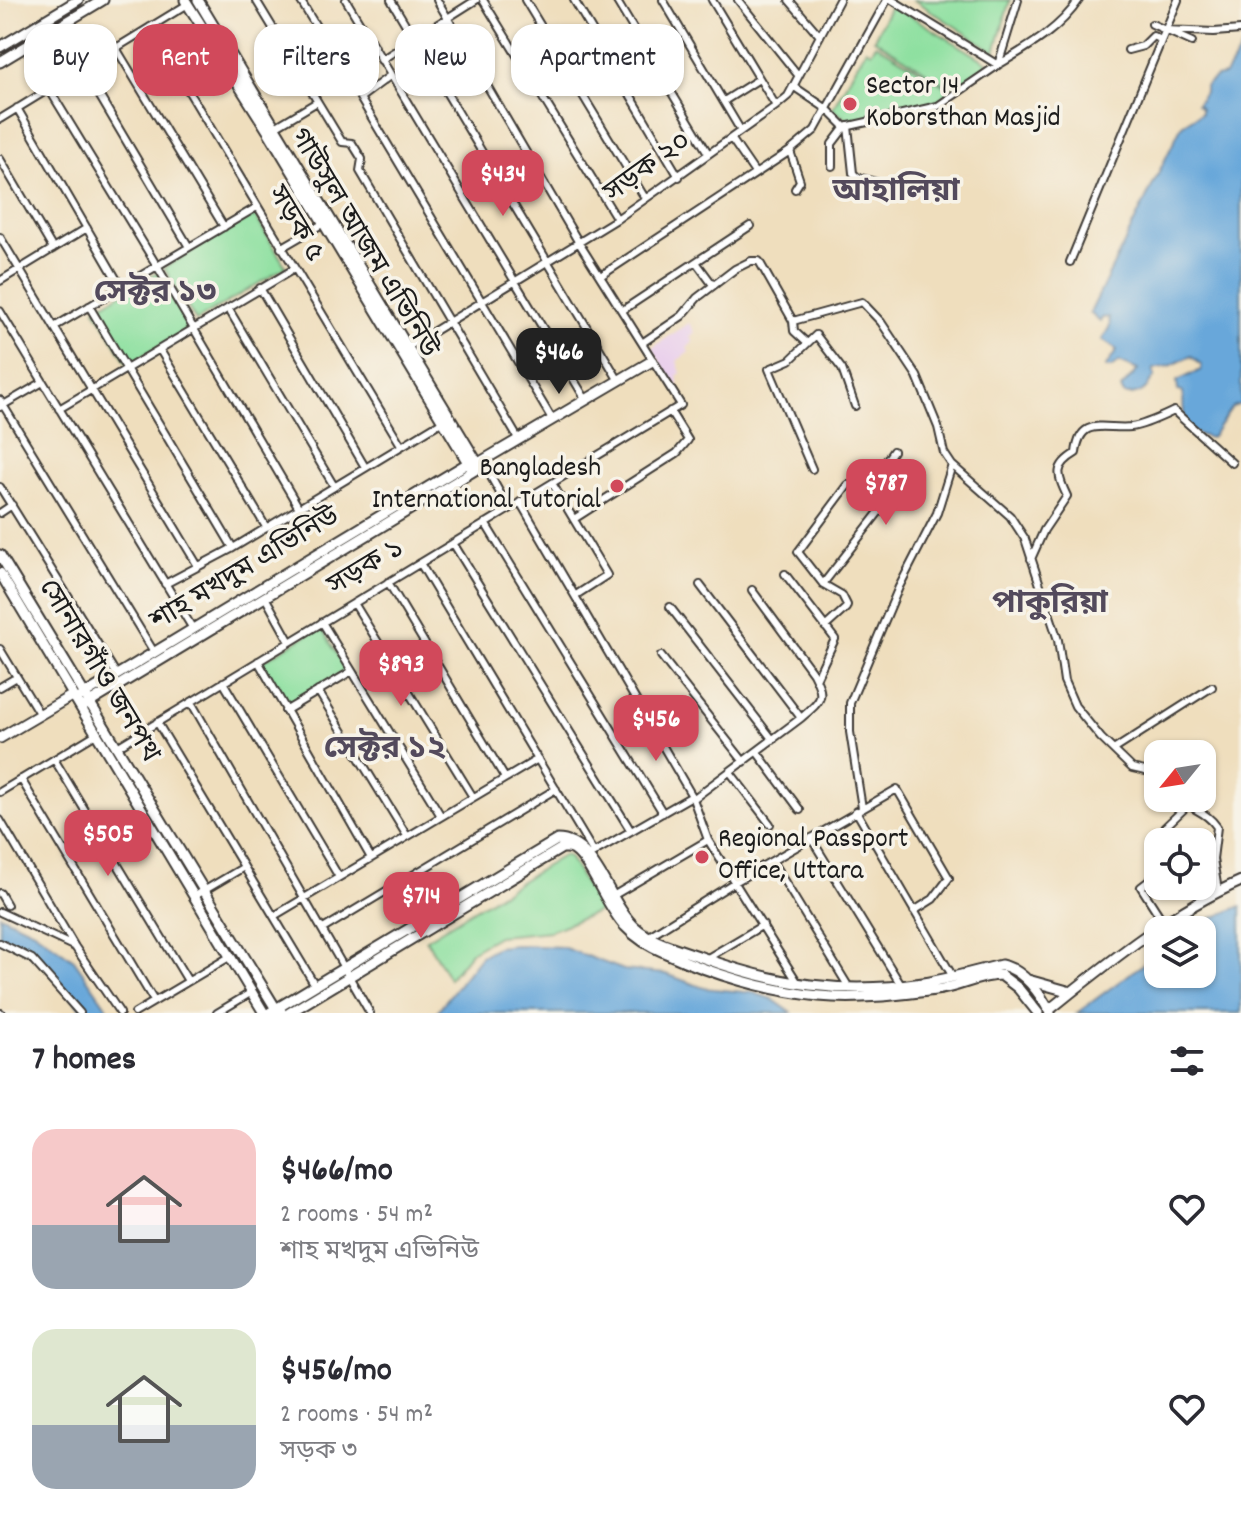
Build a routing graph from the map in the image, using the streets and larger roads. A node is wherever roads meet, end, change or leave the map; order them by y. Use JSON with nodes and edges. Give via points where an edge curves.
{"nodes":[{"id":1,"x":78,"y":0,"type":"edge"},
{"id":2,"x":103,"y":0,"type":"edge"},
{"id":3,"x":256,"y":0,"type":"edge"},
{"id":4,"x":300,"y":0,"type":"edge"},
{"id":5,"x":346,"y":0,"type":"edge"},
{"id":6,"x":391,"y":0,"type":"edge"},
{"id":7,"x":437,"y":0,"type":"edge"},
{"id":8,"x":476,"y":0,"type":"edge"},
{"id":9,"x":483,"y":0,"type":"edge"},
{"id":10,"x":525,"y":0,"type":"edge"},
{"id":11,"x":574,"y":0,"type":"edge"},
{"id":12,"x":616,"y":0,"type":"edge"},
{"id":13,"x":663,"y":0,"type":"edge"},
{"id":14,"x":712,"y":0,"type":"edge"},
{"id":15,"x":738,"y":0,"type":"edge"},
{"id":16,"x":789,"y":0,"type":"edge"},
{"id":17,"x":890,"y":0,"type":"edge"},
{"id":18,"x":1018,"y":0,"type":"edge"},
{"id":19,"x":1079,"y":0,"type":"edge"},
{"id":20,"x":1178,"y":0,"type":"edge"},
{"id":21,"x":190,"y":1,"type":"edge"},
{"id":22,"x":837,"y":1,"type":"edge"},
{"id":23,"x":449,"y":18,"type":"junction"},
{"id":24,"x":155,"y":24,"type":"edge"},
{"id":25,"x":271,"y":24,"type":"edge"},
{"id":26,"x":315,"y":24,"type":"edge"},
{"id":27,"x":361,"y":24,"type":"edge"},
{"id":28,"x":405,"y":24,"type":"edge"},
{"id":29,"x":439,"y":24,"type":"edge"},
{"id":30,"x":1152,"y":24,"type":"dead end"},
{"id":31,"x":1165,"y":30,"type":"junction"},
{"id":32,"x":1241,"y":30,"type":"edge"},
{"id":33,"x":820,"y":36,"type":"junction"},
{"id":34,"x":1161,"y":40,"type":"junction"},
{"id":35,"x":1192,"y":42,"type":"dead end"},
{"id":36,"x":1143,"y":46,"type":"junction"},
{"id":37,"x":0,"y":47,"type":"edge"},
{"id":38,"x":117,"y":50,"type":"edge"},
{"id":39,"x":1128,"y":50,"type":"dead end"},
{"id":40,"x":395,"y":51,"type":"edge"},
{"id":41,"x":379,"y":56,"type":"edge"},
{"id":42,"x":1153,"y":59,"type":"junction"},
{"id":43,"x":381,"y":60,"type":"junction"},
{"id":44,"x":0,"y":62,"type":"edge"},
{"id":45,"x":998,"y":65,"type":"junction"},
{"id":46,"x":391,"y":75,"type":"junction"},
{"id":47,"x":798,"y":75,"type":"junction"},
{"id":48,"x":759,"y":79,"type":"junction"},
{"id":49,"x":793,"y":86,"type":"junction"},
{"id":50,"x":37,"y":96,"type":"edge"},
{"id":51,"x":53,"y":96,"type":"edge"},
{"id":52,"x":100,"y":96,"type":"edge"},
{"id":53,"x":191,"y":96,"type":"edge"},
{"id":54,"x":314,"y":96,"type":"edge"},
{"id":55,"x":448,"y":96,"type":"edge"},
{"id":56,"x":724,"y":101,"type":"junction"},
{"id":57,"x":317,"y":102,"type":"junction"},
{"id":58,"x":776,"y":106,"type":"junction"},
{"id":59,"x":17,"y":108,"type":"junction"},
{"id":60,"x":827,"y":109,"type":"junction"},
{"id":61,"x":0,"y":119,"type":"edge"},
{"id":62,"x":275,"y":127,"type":"junction"},
{"id":63,"x":846,"y":127,"type":"junction"},
{"id":64,"x":741,"y":131,"type":"junction"},
{"id":65,"x":731,"y":138,"type":"junction"},
{"id":66,"x":790,"y":151,"type":"junction"},
{"id":67,"x":708,"y":153,"type":"junction"},
{"id":68,"x":0,"y":159,"type":"edge"},
{"id":69,"x":832,"y":166,"type":"dead end"},
{"id":70,"x":755,"y":173,"type":"junction"},
{"id":71,"x":679,"y":177,"type":"junction"},
{"id":72,"x":876,"y":182,"type":"dead end"},
{"id":73,"x":795,"y":189,"type":"dead end"},
{"id":74,"x":645,"y":198,"type":"junction"},
{"id":75,"x":257,"y":207,"type":"junction"},
{"id":76,"x":617,"y":219,"type":"junction"},
{"id":77,"x":327,"y":221,"type":"junction"},
{"id":78,"x":750,"y":226,"type":"dead end"},
{"id":79,"x":224,"y":227,"type":"junction"},
{"id":80,"x":87,"y":228,"type":"junction"},
{"id":81,"x":0,"y":237,"type":"edge"},
{"id":82,"x":579,"y":243,"type":"junction"},
{"id":83,"x":189,"y":247,"type":"junction"},
{"id":84,"x":281,"y":248,"type":"junction"},
{"id":85,"x":53,"y":249,"type":"junction"},
{"id":86,"x":696,"y":262,"type":"junction"},
{"id":87,"x":1070,"y":262,"type":"dead end"},
{"id":88,"x":547,"y":263,"type":"junction"},
{"id":89,"x":157,"y":266,"type":"junction"},
{"id":90,"x":19,"y":269,"type":"junction"},
{"id":91,"x":294,"y":269,"type":"junction"},
{"id":92,"x":602,"y":275,"type":"junction"},
{"id":93,"x":0,"y":281,"type":"edge"},
{"id":94,"x":514,"y":283,"type":"junction"},
{"id":95,"x":713,"y":285,"type":"junction"},
{"id":96,"x":121,"y":287,"type":"junction"},
{"id":97,"x":260,"y":288,"type":"junction"},
{"id":98,"x":482,"y":301,"type":"junction"},
{"id":99,"x":89,"y":306,"type":"junction"},
{"id":100,"x":228,"y":308,"type":"junction"},
{"id":101,"x":623,"y":310,"type":"junction"},
{"id":102,"x":0,"y":311,"type":"edge"},
{"id":103,"x":448,"y":321,"type":"junction"},
{"id":104,"x":793,"y":321,"type":"junction"},
{"id":105,"x":54,"y":327,"type":"junction"},
{"id":106,"x":195,"y":329,"type":"junction"},
{"id":107,"x":642,"y":343,"type":"junction"},
{"id":108,"x":807,"y":343,"type":"junction"},
{"id":109,"x":408,"y":347,"type":"junction"},
{"id":110,"x":160,"y":350,"type":"junction"},
{"id":111,"x":652,"y":361,"type":"junction"},
{"id":112,"x":126,"y":369,"type":"junction"},
{"id":113,"x":619,"y":381,"type":"junction"},
{"id":114,"x":43,"y":382,"type":"junction"},
{"id":115,"x":92,"y":390,"type":"junction"},
{"id":116,"x":586,"y":400,"type":"junction"},
{"id":117,"x":1,"y":404,"type":"edge"},
{"id":118,"x":855,"y":406,"type":"dead end"},
{"id":119,"x":59,"y":409,"type":"junction"},
{"id":120,"x":670,"y":411,"type":"junction"},
{"id":121,"x":552,"y":419,"type":"junction"},
{"id":122,"x":443,"y":421,"type":"junction"},
{"id":123,"x":519,"y":440,"type":"junction"},
{"id":124,"x":401,"y":445,"type":"junction"},
{"id":125,"x":893,"y":451,"type":"dead end"},
{"id":126,"x":1232,"y":463,"type":"dead end"},
{"id":127,"x":476,"y":464,"type":"junction"},
{"id":128,"x":952,"y":465,"type":"junction"},
{"id":129,"x":365,"y":467,"type":"junction"},
{"id":130,"x":812,"y":469,"type":"dead end"},
{"id":131,"x":552,"y":483,"type":"junction"},
{"id":132,"x":848,"y":485,"type":"dead end"},
{"id":133,"x":334,"y":486,"type":"junction"},
{"id":134,"x":0,"y":487,"type":"edge"},
{"id":135,"x":520,"y":502,"type":"junction"},
{"id":136,"x":12,"y":505,"type":"junction"},
{"id":137,"x":299,"y":508,"type":"junction"},
{"id":138,"x":509,"y":509,"type":"junction"},
{"id":139,"x":0,"y":513,"type":"edge"},
{"id":140,"x":574,"y":519,"type":"junction"},
{"id":141,"x":485,"y":523,"type":"junction"},
{"id":142,"x":266,"y":527,"type":"junction"},
{"id":143,"x":453,"y":543,"type":"junction"},
{"id":144,"x":233,"y":548,"type":"junction"},
{"id":145,"x":0,"y":555,"type":"edge"},
{"id":146,"x":1031,"y":559,"type":"junction"},
{"id":147,"x":420,"y":563,"type":"junction"},
{"id":148,"x":198,"y":566,"type":"junction"},
{"id":149,"x":0,"y":573,"type":"edge"},
{"id":150,"x":785,"y":574,"type":"dead end"},
{"id":151,"x":388,"y":582,"type":"junction"},
{"id":152,"x":165,"y":584,"type":"junction"},
{"id":153,"x":823,"y":584,"type":"junction"},
{"id":154,"x":700,"y":585,"type":"dead end"},
{"id":155,"x":752,"y":590,"type":"dead end"},
{"id":156,"x":576,"y":595,"type":"junction"},
{"id":157,"x":258,"y":597,"type":"junction"},
{"id":158,"x":354,"y":603,"type":"junction"},
{"id":159,"x":670,"y":607,"type":"dead end"},
{"id":160,"x":322,"y":622,"type":"junction"},
{"id":161,"x":38,"y":627,"type":"junction"},
{"id":162,"x":825,"y":627,"type":"junction"},
{"id":163,"x":193,"y":629,"type":"junction"},
{"id":164,"x":290,"y":642,"type":"junction"},
{"id":165,"x":173,"y":646,"type":"junction"},
{"id":166,"x":0,"y":649,"type":"edge"},
{"id":167,"x":154,"y":652,"type":"junction"},
{"id":168,"x":661,"y":656,"type":"dead end"},
{"id":169,"x":258,"y":661,"type":"junction"},
{"id":170,"x":352,"y":671,"type":"junction"},
{"id":171,"x":117,"y":675,"type":"junction"},
{"id":172,"x":17,"y":677,"type":"junction"},
{"id":173,"x":816,"y":679,"type":"junction"},
{"id":174,"x":223,"y":682,"type":"junction"},
{"id":175,"x":0,"y":687,"type":"edge"},
{"id":176,"x":1212,"y":687,"type":"dead end"},
{"id":177,"x":318,"y":691,"type":"junction"},
{"id":178,"x":81,"y":700,"type":"junction"},
{"id":179,"x":191,"y":702,"type":"junction"},
{"id":180,"x":285,"y":711,"type":"junction"},
{"id":181,"x":40,"y":715,"type":"junction"},
{"id":182,"x":801,"y":718,"type":"junction"},
{"id":183,"x":157,"y":722,"type":"junction"},
{"id":184,"x":96,"y":734,"type":"junction"},
{"id":185,"x":0,"y":738,"type":"edge"},
{"id":186,"x":773,"y":740,"type":"junction"},
{"id":187,"x":116,"y":747,"type":"junction"},
{"id":188,"x":1115,"y":749,"type":"junction"},
{"id":189,"x":757,"y":752,"type":"junction"},
{"id":190,"x":54,"y":759,"type":"junction"},
{"id":191,"x":538,"y":759,"type":"junction"},
{"id":192,"x":744,"y":762,"type":"junction"},
{"id":193,"x":730,"y":772,"type":"junction"},
{"id":194,"x":1144,"y":772,"type":"edge"},
{"id":195,"x":505,"y":778,"type":"junction"},
{"id":196,"x":21,"y":779,"type":"junction"},
{"id":197,"x":556,"y":789,"type":"junction"},
{"id":198,"x":0,"y":792,"type":"edge"},
{"id":199,"x":473,"y":797,"type":"junction"},
{"id":200,"x":693,"y":797,"type":"junction"},
{"id":201,"x":859,"y":809,"type":"junction"},
{"id":202,"x":800,"y":810,"type":"dead end"},
{"id":203,"x":1181,"y":812,"type":"edge"},
{"id":204,"x":1202,"y":812,"type":"edge"},
{"id":205,"x":663,"y":813,"type":"junction"},
{"id":206,"x":441,"y":816,"type":"junction"},
{"id":207,"x":0,"y":820,"type":"edge"},
{"id":208,"x":770,"y":824,"type":"dead end"},
{"id":209,"x":1164,"y":828,"type":"edge"},
{"id":210,"x":631,"y":831,"type":"junction"},
{"id":211,"x":581,"y":833,"type":"junction"},
{"id":212,"x":407,"y":836,"type":"junction"},
{"id":213,"x":811,"y":838,"type":"junction"},
{"id":214,"x":708,"y":840,"type":"junction"},
{"id":215,"x":566,"y":844,"type":"junction"},
{"id":216,"x":591,"y":854,"type":"junction"},
{"id":217,"x":371,"y":858,"type":"junction"},
{"id":218,"x":772,"y":861,"type":"junction"},
{"id":219,"x":244,"y":867,"type":"junction"},
{"id":220,"x":339,"y":877,"type":"junction"},
{"id":221,"x":1241,"y":881,"type":"edge"},
{"id":222,"x":735,"y":882,"type":"junction"},
{"id":223,"x":1218,"y":891,"type":"junction"},
{"id":224,"x":0,"y":893,"type":"edge"},
{"id":225,"x":199,"y":894,"type":"junction"},
{"id":226,"x":611,"y":897,"type":"junction"},
{"id":227,"x":304,"y":898,"type":"junction"},
{"id":228,"x":7,"y":905,"type":"dead end"},
{"id":229,"x":914,"y":911,"type":"junction"},
{"id":230,"x":0,"y":912,"type":"edge"},
{"id":231,"x":274,"y":916,"type":"junction"},
{"id":232,"x":1176,"y":916,"type":"edge"},
{"id":233,"x":763,"y":925,"type":"junction"},
{"id":234,"x":323,"y":929,"type":"junction"},
{"id":235,"x":649,"y":936,"type":"junction"},
{"id":236,"x":1144,"y":938,"type":"edge"},
{"id":237,"x":0,"y":943,"type":"edge"},
{"id":238,"x":75,"y":947,"type":"junction"},
{"id":239,"x":231,"y":956,"type":"junction"},
{"id":240,"x":706,"y":959,"type":"junction"},
{"id":241,"x":348,"y":972,"type":"junction"},
{"id":242,"x":953,"y":977,"type":"junction"},
{"id":243,"x":1025,"y":979,"type":"junction"},
{"id":244,"x":188,"y":981,"type":"junction"},
{"id":245,"x":799,"y":984,"type":"junction"},
{"id":246,"x":315,"y":985,"type":"junction"},
{"id":247,"x":901,"y":985,"type":"junction"},
{"id":248,"x":850,"y":989,"type":"junction"},
{"id":249,"x":252,"y":992,"type":"junction"},
{"id":250,"x":1071,"y":992,"type":"junction"},
{"id":251,"x":154,"y":1001,"type":"junction"},
{"id":252,"x":277,"y":1012,"type":"edge"},
{"id":253,"x":1046,"y":1012,"type":"edge"},
{"id":254,"x":80,"y":1013,"type":"edge"},
{"id":255,"x":120,"y":1013,"type":"edge"},
{"id":256,"x":135,"y":1013,"type":"edge"},
{"id":257,"x":217,"y":1013,"type":"edge"},
{"id":258,"x":370,"y":1013,"type":"edge"}],
"edges":[{"from":1,"to":37,"type":"street"},
{"from":2,"to":44,"type":"street"},
{"from":3,"to":25,"type":"street"},
{"from":4,"to":26,"type":"street"},
{"from":5,"to":27,"type":"street"},
{"from":6,"to":28,"type":"street"},
{"from":7,"to":23,"type":"street"},
{"from":8,"to":23,"type":"street"},
{"from":9,"to":76,"type":"street"},
{"from":10,"to":74,"type":"street"},
{"from":11,"to":71,"type":"street"},
{"from":12,"to":67,"type":"street"},
{"from":13,"to":56,"type":"street"},
{"from":14,"to":48,"type":"street"},
{"from":15,"to":47,"type":"street"},
{"from":16,"to":33,"type":"street"},
{"from":17,"to":45,"type":"street"},
{"from":17,"to":60,"type":"street"},
{"from":18,"to":45,"type":"street"},
{"from":19,"to":45,"type":"street","via":[[1043,37]]},
{"from":20,"to":31,"type":"street"},
{"from":21,"to":24,"type":"street"},
{"from":21,"to":62,"type":"street","name":"গাউসুল আজম এভিনিউ"},
{"from":21,"to":77,"type":"street","name":"গাউসুল আজম এভিনিউ"},
{"from":22,"to":33,"type":"street"},
{"from":23,"to":29,"type":"street"},
{"from":23,"to":82,"type":"street"},
{"from":30,"to":31,"type":"street"},
{"from":31,"to":32,"type":"street"},
{"from":31,"to":34,"type":"street"},
{"from":31,"to":35,"type":"street"},
{"from":33,"to":47,"type":"street"},
{"from":34,"to":36,"type":"street","via":[[1153,36]]},
{"from":34,"to":42,"type":"street"},
{"from":36,"to":39,"type":"street"},
{"from":36,"to":42,"type":"street"},
{"from":38,"to":79,"type":"street"},
{"from":40,"to":43,"type":"street"},
{"from":41,"to":43,"type":"street"},
{"from":42,"to":87,"type":"street"},
{"from":43,"to":46,"type":"street"},
{"from":45,"to":63,"type":"street","via":[[941,105]]},
{"from":46,"to":94,"type":"street"},
{"from":46,"to":98,"type":"street","via":[[360,98]]},
{"from":47,"to":49,"type":"street"},
{"from":48,"to":56,"type":"street"},
{"from":48,"to":58,"type":"street"},
{"from":49,"to":58,"type":"street","name":"সড়ক ২০"},
{"from":49,"to":60,"type":"street"},
{"from":50,"to":59,"type":"street"},
{"from":51,"to":89,"type":"street"},
{"from":52,"to":83,"type":"street"},
{"from":53,"to":75,"type":"street","name":"সড়ক ৫"},
{"from":54,"to":57,"type":"street"},
{"from":55,"to":88,"type":"street"},
{"from":56,"to":64,"type":"street"},
{"from":57,"to":62,"type":"street"},
{"from":57,"to":103,"type":"street","via":[[342,142],[352,143],[362,159],[360,171]]},
{"from":58,"to":64,"type":"street","name":"সড়ক ২০"},
{"from":59,"to":61,"type":"street"},
{"from":59,"to":80,"type":"street"},
{"from":60,"to":63,"type":"street"},
{"from":60,"to":66,"type":"street","via":[[815,130]]},
{"from":62,"to":77,"type":"street","name":"গাউসুল আজম এভিনিউ"},
{"from":63,"to":69,"type":"street","via":[[832,144]]},
{"from":63,"to":72,"type":"street","via":[[853,173]]},
{"from":64,"to":65,"type":"street","name":"সড়ক ২০"},
{"from":65,"to":67,"type":"street","name":"সড়ক ২০"},
{"from":65,"to":70,"type":"street"},
{"from":66,"to":70,"type":"street"},
{"from":66,"to":73,"type":"street","via":[[800,181]]},
{"from":67,"to":71,"type":"street","name":"সড়ক ২০"},
{"from":68,"to":85,"type":"street"},
{"from":70,"to":92,"type":"street"},
{"from":71,"to":74,"type":"street","name":"সড়ক ২০"},
{"from":74,"to":76,"type":"street","name":"সড়ক ২০"},
{"from":75,"to":79,"type":"street"},
{"from":75,"to":84,"type":"street","name":"সড়ক ৫"},
{"from":76,"to":82,"type":"street","name":"সড়ক ২০"},
{"from":77,"to":84,"type":"street"},
{"from":77,"to":109,"type":"street","name":"গাউসুল আজম এভিনিউ"},
{"from":77,"to":122,"type":"street","name":"গাউসুল আজম এভিনিউ"},
{"from":78,"to":86,"type":"street"},
{"from":79,"to":83,"type":"street"},
{"from":80,"to":85,"type":"street"},
{"from":80,"to":96,"type":"street"},
{"from":81,"to":90,"type":"street"},
{"from":82,"to":88,"type":"street","name":"সড়ক ২০"},
{"from":82,"to":92,"type":"street"},
{"from":83,"to":89,"type":"street"},
{"from":84,"to":91,"type":"street","name":"সড়ক ৫"},
{"from":85,"to":90,"type":"street"},
{"from":86,"to":95,"type":"street"},
{"from":86,"to":101,"type":"street"},
{"from":88,"to":94,"type":"street","name":"সড়ক ২০"},
{"from":88,"to":113,"type":"street"},
{"from":89,"to":96,"type":"street"},
{"from":89,"to":106,"type":"street"},
{"from":90,"to":93,"type":"street"},
{"from":90,"to":105,"type":"street"},
{"from":91,"to":97,"type":"street"},
{"from":91,"to":124,"type":"street","name":"সড়ক ৫"},
{"from":92,"to":101,"type":"street"},
{"from":94,"to":98,"type":"street","name":"সড়ক ২০"},
{"from":94,"to":116,"type":"street"},
{"from":95,"to":104,"type":"street","via":[[735,269],[759,261]]},
{"from":95,"to":107,"type":"street","via":[[682,316]]},
{"from":96,"to":99,"type":"street"},
{"from":97,"to":100,"type":"street"},
{"from":97,"to":129,"type":"street"},
{"from":98,"to":103,"type":"street","name":"সড়ক ২০"},
{"from":98,"to":121,"type":"street"},
{"from":99,"to":105,"type":"street"},
{"from":99,"to":112,"type":"street"},
{"from":100,"to":106,"type":"street"},
{"from":100,"to":133,"type":"street"},
{"from":101,"to":107,"type":"street"},
{"from":102,"to":114,"type":"street"},
{"from":103,"to":109,"type":"street","name":"সড়ক ২০"},
{"from":103,"to":123,"type":"street"},
{"from":104,"to":108,"type":"street","via":[[794,331]]},
{"from":104,"to":128,"type":"street","via":[[862,302],[917,376]]},
{"from":105,"to":115,"type":"street"},
{"from":106,"to":110,"type":"street"},
{"from":106,"to":137,"type":"street"},
{"from":107,"to":111,"type":"street"},
{"from":108,"to":118,"type":"street","via":[[816,335],[833,355]]},
{"from":108,"to":130,"type":"street","via":[[790,360],[769,369]]},
{"from":109,"to":127,"type":"street","name":"গাউসুল আজম এভিনিউ"},
{"from":110,"to":112,"type":"street"},
{"from":110,"to":142,"type":"street"},
{"from":111,"to":113,"type":"street","name":"শাহ মখদুম এভিনিউ"},
{"from":111,"to":120,"type":"street","name":"সড়ক ১","via":[[681,405]]},
{"from":112,"to":115,"type":"street"},
{"from":112,"to":144,"type":"street"},
{"from":113,"to":116,"type":"street","name":"শাহ মখদুম এভিনিউ"},
{"from":114,"to":117,"type":"street"},
{"from":114,"to":119,"type":"street"},
{"from":115,"to":119,"type":"street"},
{"from":115,"to":148,"type":"street"},
{"from":116,"to":121,"type":"street","name":"শাহ মখদুম এভিনিউ"},
{"from":117,"to":167,"type":"street"},
{"from":119,"to":152,"type":"street"},
{"from":120,"to":131,"type":"street","name":"সড়ক ১"},
{"from":120,"to":140,"type":"street","via":[[688,440],[677,453]]},
{"from":121,"to":123,"type":"street","name":"শাহ মখদুম এভিনিউ"},
{"from":122,"to":124,"type":"street"},
{"from":122,"to":127,"type":"street","name":"গাউসুল আজম এভিনিউ"},
{"from":123,"to":127,"type":"street","name":"শাহ মখদুম এভিনিউ"},
{"from":124,"to":129,"type":"street"},
{"from":125,"to":153,"type":"street","via":[[880,470],[899,486]]},
{"from":126,"to":146,"type":"street","via":[[1174,411],[1136,427],[1096,425],[1085,430],[1076,453],[1060,467],[1067,496]]},
{"from":127,"to":138,"type":"street"},
{"from":127,"to":157,"type":"street","name":"শাহ মখদুম এভিনিউ"},
{"from":128,"to":146,"type":"street","via":[[1010,516]]},
{"from":128,"to":201,"type":"street","via":[[937,513],[850,703]]},
{"from":129,"to":133,"type":"street"},
{"from":131,"to":135,"type":"street","name":"সড়ক ১"},
{"from":131,"to":140,"type":"street"},
{"from":132,"to":153,"type":"street","via":[[798,552]]},
{"from":133,"to":137,"type":"street"},
{"from":134,"to":136,"type":"street"},
{"from":135,"to":138,"type":"street","name":"সড়ক ১"},
{"from":135,"to":156,"type":"street"},
{"from":136,"to":139,"type":"street"},
{"from":136,"to":171,"type":"street"},
{"from":137,"to":142,"type":"street"},
{"from":138,"to":141,"type":"street","name":"সড়ক ১"},
{"from":140,"to":156,"type":"street","via":[[607,575]]},
{"from":141,"to":143,"type":"street","name":"সড়ক ১"},
{"from":141,"to":205,"type":"street"},
{"from":142,"to":144,"type":"street"},
{"from":143,"to":147,"type":"street","name":"সড়ক ১"},
{"from":143,"to":210,"type":"street"},
{"from":144,"to":148,"type":"street"},
{"from":145,"to":161,"type":"street","name":"সোনারগাঁও জনপথ"},
{"from":146,"to":188,"type":"street","via":[[1058,640],[1069,695]]},
{"from":147,"to":151,"type":"street","name":"সড়ক ১"},
{"from":147,"to":191,"type":"street"},
{"from":148,"to":152,"type":"street"},
{"from":149,"to":161,"type":"street","name":"সোনারগাঁও জনপথ"},
{"from":150,"to":162,"type":"street"},
{"from":151,"to":158,"type":"street","name":"সড়ক ১"},
{"from":151,"to":195,"type":"street"},
{"from":152,"to":163,"type":"street"},
{"from":153,"to":162,"type":"street","via":[[842,595],[847,605]]},
{"from":154,"to":182,"type":"street"},
{"from":155,"to":173,"type":"street"},
{"from":156,"to":200,"type":"street"},
{"from":157,"to":163,"type":"street","name":"শাহ মখদুম এভিনিউ"},
{"from":157,"to":164,"type":"street"},
{"from":157,"to":165,"type":"street","name":"শাহ মখদুম এভিনিউ"},
{"from":158,"to":160,"type":"street","name":"সড়ক ১"},
{"from":158,"to":199,"type":"street"},
{"from":159,"to":186,"type":"street"},
{"from":160,"to":164,"type":"street","name":"সড়ক ১"},
{"from":160,"to":170,"type":"street"},
{"from":161,"to":178,"type":"street","name":"সোনারগাঁও জনপথ"},
{"from":162,"to":173,"type":"street","via":[[835,640]]},
{"from":163,"to":165,"type":"street","name":"শাহ মখদুম এভিনিউ"},
{"from":164,"to":169,"type":"street","name":"সড়ক ১"},
{"from":165,"to":167,"type":"street","name":"শাহ মখদুম এভিনিউ"},
{"from":165,"to":178,"type":"street","name":"শাহ মখদুম এভিনিউ"},
{"from":166,"to":172,"type":"street"},
{"from":167,"to":171,"type":"street","name":"শাহ মখদুম এভিনিউ"},
{"from":168,"to":192,"type":"street"},
{"from":169,"to":174,"type":"street","name":"সড়ক ১"},
{"from":169,"to":180,"type":"street"},
{"from":170,"to":177,"type":"street"},
{"from":170,"to":206,"type":"street"},
{"from":171,"to":178,"type":"street","name":"শাহ মখদুম এভিনিউ"},
{"from":172,"to":175,"type":"street"},
{"from":172,"to":181,"type":"street"},
{"from":173,"to":182,"type":"street","via":[[821,695]]},
{"from":174,"to":179,"type":"street","name":"সড়ক ১"},
{"from":174,"to":220,"type":"street"},
{"from":176,"to":188,"type":"street"},
{"from":177,"to":180,"type":"street"},
{"from":177,"to":212,"type":"street"},
{"from":178,"to":181,"type":"street","name":"শাহ মখদুম এভিনিউ"},
{"from":178,"to":184,"type":"street","name":"সোনারগাঁও জনপথ"},
{"from":178,"to":187,"type":"street","name":"সোনারগাঁও জনপথ"},
{"from":179,"to":183,"type":"street","name":"সড়ক ১"},
{"from":179,"to":227,"type":"street"},
{"from":180,"to":217,"type":"street"},
{"from":181,"to":185,"type":"street","name":"শাহ মখদুম এভিনিউ"},
{"from":182,"to":186,"type":"street"},
{"from":183,"to":187,"type":"street","name":"সড়ক ১"},
{"from":183,"to":219,"type":"street"},
{"from":184,"to":190,"type":"street"},
{"from":184,"to":225,"type":"street","name":"সোনারগাঁও জনপথ"},
{"from":186,"to":189,"type":"street"},
{"from":187,"to":225,"type":"street","name":"সোনারগাঁও জনপথ"},
{"from":188,"to":194,"type":"street","via":[[1136,771]]},
{"from":189,"to":192,"type":"street"},
{"from":189,"to":202,"type":"street"},
{"from":190,"to":196,"type":"street"},
{"from":190,"to":244,"type":"street"},
{"from":191,"to":195,"type":"street"},
{"from":191,"to":197,"type":"street"},
{"from":192,"to":193,"type":"street"},
{"from":193,"to":200,"type":"street"},
{"from":193,"to":208,"type":"street"},
{"from":195,"to":199,"type":"street"},
{"from":196,"to":198,"type":"street"},
{"from":196,"to":251,"type":"street"},
{"from":197,"to":211,"type":"street"},
{"from":197,"to":234,"type":"street"},
{"from":199,"to":206,"type":"street"},
{"from":200,"to":205,"type":"street"},
{"from":200,"to":214,"type":"street"},
{"from":201,"to":213,"type":"street"},
{"from":201,"to":229,"type":"street"},
{"from":201,"to":229,"type":"street","via":[[897,789],[948,875],[933,899]]},
{"from":203,"to":209,"type":"street"},
{"from":204,"to":223,"type":"street","via":[[1217,827],[1213,859]]},
{"from":205,"to":210,"type":"street"},
{"from":206,"to":212,"type":"street"},
{"from":207,"to":238,"type":"street"},
{"from":210,"to":216,"type":"street"},
{"from":211,"to":215,"type":"street"},
{"from":211,"to":216,"type":"street"},
{"from":212,"to":217,"type":"street"},
{"from":213,"to":218,"type":"street"},
{"from":213,"to":247,"type":"street"},
{"from":214,"to":222,"type":"street"},
{"from":214,"to":226,"type":"street"},
{"from":215,"to":216,"type":"street"},
{"from":215,"to":241,"type":"street"},
{"from":215,"to":253,"type":"street","via":[[583,860],[626,928],[694,965],[793,992],[845,997],[940,990],[1001,975]]},
{"from":216,"to":226,"type":"street"},
{"from":217,"to":220,"type":"street"},
{"from":218,"to":222,"type":"street"},
{"from":218,"to":248,"type":"street"},
{"from":219,"to":225,"type":"street"},
{"from":219,"to":231,"type":"street"},
{"from":220,"to":227,"type":"street"},
{"from":221,"to":223,"type":"street"},
{"from":222,"to":233,"type":"street"},
{"from":222,"to":235,"type":"street"},
{"from":223,"to":232,"type":"street"},
{"from":224,"to":228,"type":"street"},
{"from":225,"to":239,"type":"street","name":"সোনারগাঁও জনপথ"},
{"from":225,"to":252,"type":"street","name":"সোনারগাঁও জনপথ"},
{"from":226,"to":235,"type":"street"},
{"from":227,"to":231,"type":"street"},
{"from":227,"to":234,"type":"street"},
{"from":229,"to":242,"type":"street"},
{"from":230,"to":238,"type":"street"},
{"from":231,"to":246,"type":"street"},
{"from":233,"to":240,"type":"street"},
{"from":233,"to":245,"type":"street"},
{"from":234,"to":241,"type":"street"},
{"from":235,"to":240,"type":"street"},
{"from":236,"to":250,"type":"street"},
{"from":237,"to":254,"type":"street","via":[[32,959]]},
{"from":238,"to":255,"type":"street"},
{"from":239,"to":244,"type":"street"},
{"from":239,"to":249,"type":"street","name":"সোনারগাঁও জনপথ"},
{"from":240,"to":245,"type":"street"},
{"from":241,"to":246,"type":"street"},
{"from":241,"to":252,"type":"street"},
{"from":241,"to":258,"type":"street"},
{"from":242,"to":243,"type":"street","via":[[1001,965]]},
{"from":242,"to":247,"type":"street"},
{"from":243,"to":250,"type":"street"},
{"from":243,"to":253,"type":"street"},
{"from":244,"to":251,"type":"street"},
{"from":245,"to":248,"type":"street"},
{"from":246,"to":252,"type":"street"},
{"from":247,"to":248,"type":"street"},
{"from":249,"to":252,"type":"street","name":"সোনারগাঁও জনপথ"},
{"from":249,"to":257,"type":"street"},
{"from":250,"to":253,"type":"street"},
{"from":251,"to":256,"type":"street"}]}
